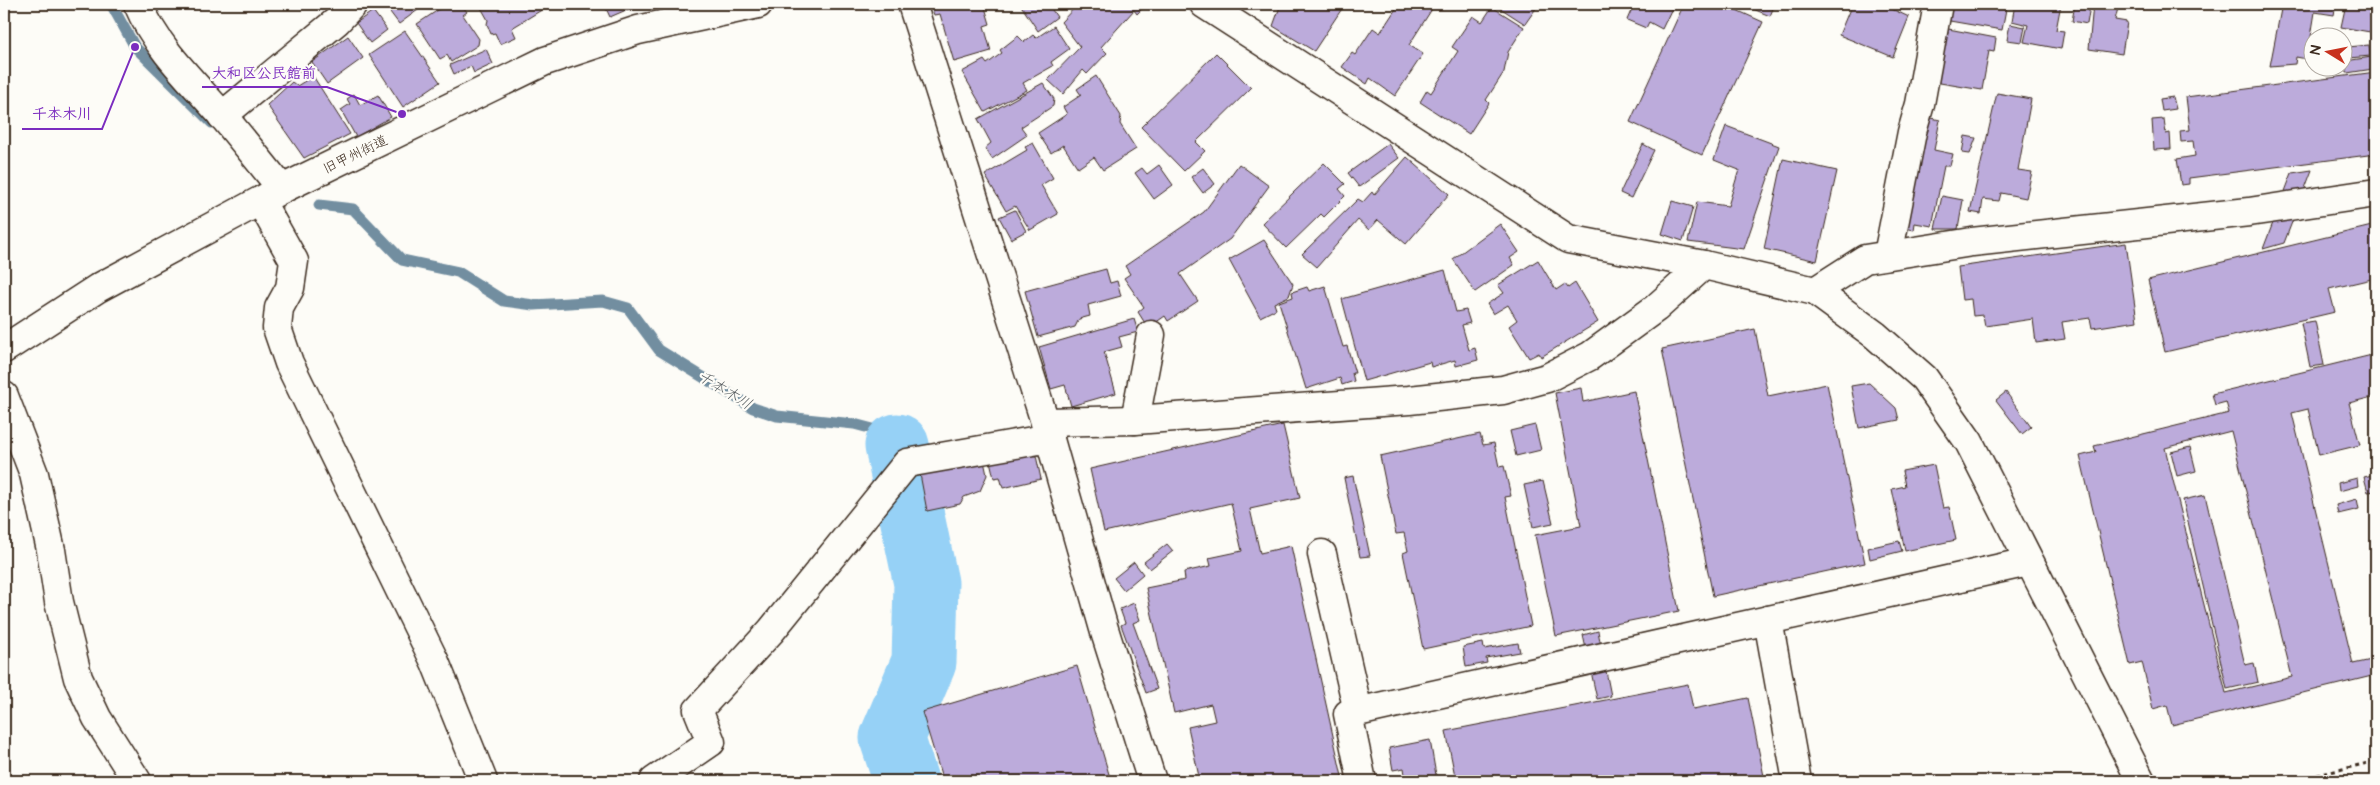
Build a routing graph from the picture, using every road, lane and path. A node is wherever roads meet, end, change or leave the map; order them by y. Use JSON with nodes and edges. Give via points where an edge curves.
{"nodes":[{"id":1,"x":138,"y":4,"type":"edge"},
{"id":2,"x":353,"y":4,"type":"edge"},
{"id":3,"x":758,"y":4,"type":"edge"},
{"id":4,"x":912,"y":4,"type":"edge"},
{"id":5,"x":1204,"y":4,"type":"edge"},
{"id":6,"x":1938,"y":4,"type":"edge"},
{"id":7,"x":222,"y":116,"type":"junction"},
{"id":8,"x":2376,"y":193,"type":"edge"},
{"id":9,"x":272,"y":196,"type":"junction"},
{"id":10,"x":1888,"y":256,"type":"junction"},
{"id":11,"x":1704,"y":265,"type":"junction"},
{"id":12,"x":1815,"y":292,"type":"junction"},
{"id":13,"x":1151,"y":335,"type":"dead end"},
{"id":14,"x":4,"y":350,"type":"edge"},
{"id":15,"x":4,"y":396,"type":"edge"},
{"id":16,"x":1135,"y":420,"type":"junction"},
{"id":17,"x":1048,"y":430,"type":"junction"},
{"id":18,"x":1322,"y":554,"type":"dead end"},
{"id":19,"x":2028,"y":562,"type":"junction"},
{"id":20,"x":1768,"y":620,"type":"junction"},
{"id":21,"x":1358,"y":711,"type":"junction"},
{"id":22,"x":2376,"y":760,"type":"edge"},
{"id":23,"x":137,"y":781,"type":"edge"},
{"id":24,"x":482,"y":781,"type":"edge"},
{"id":25,"x":654,"y":781,"type":"edge"},
{"id":26,"x":1152,"y":781,"type":"edge"},
{"id":27,"x":1362,"y":781,"type":"edge"},
{"id":28,"x":1797,"y":781,"type":"edge"},
{"id":29,"x":2141,"y":781,"type":"edge"},
{"id":30,"x":2293,"y":781,"type":"edge"}],
"edges":[{"from":1,"to":7,"type":"street","via":[[148,26],[173,61]]},
{"from":2,"to":7,"type":"street","via":[[337,21]]},
{"from":3,"to":9,"type":"street","name":"旧甲州街道","via":[[638,30],[545,61]]},
{"from":4,"to":17,"type":"street"},
{"from":5,"to":11,"type":"street","via":[[1568,240]]},
{"from":6,"to":10,"type":"street"},
{"from":7,"to":9,"type":"street"},
{"from":8,"to":10,"type":"street","via":[[2249,212],[1972,242]]},
{"from":9,"to":14,"type":"street","name":"旧甲州街道","via":[[98,288]]},
{"from":9,"to":24,"type":"street","via":[[294,261],[290,288],[279,308],[277,328],[289,363],[435,662]]},
{"from":10,"to":12,"type":"street","via":[[1865,259]]},
{"from":11,"to":12,"type":"street"},
{"from":11,"to":16,"type":"street","via":[[1656,308],[1590,356],[1547,378],[1503,390]]},
{"from":12,"to":19,"type":"street","via":[[1875,335],[1924,378],[1969,442]]},
{"from":13,"to":16,"type":"street"},
{"from":15,"to":23,"type":"street","via":[[34,474],[59,602],[78,678],[97,718]]},
{"from":16,"to":17,"type":"street"},
{"from":17,"to":25,"type":"street","via":[[907,463],[771,631],[698,710],[711,742]]},
{"from":17,"to":26,"type":"street","via":[[1104,629]]},
{"from":18,"to":21,"type":"street"},
{"from":19,"to":20,"type":"street"},
{"from":19,"to":29,"type":"street"},
{"from":20,"to":21,"type":"street"},
{"from":20,"to":28,"type":"street"},
{"from":21,"to":27,"type":"street","via":[[1348,714]]},
{"from":22,"to":30,"type":"path"}]}
